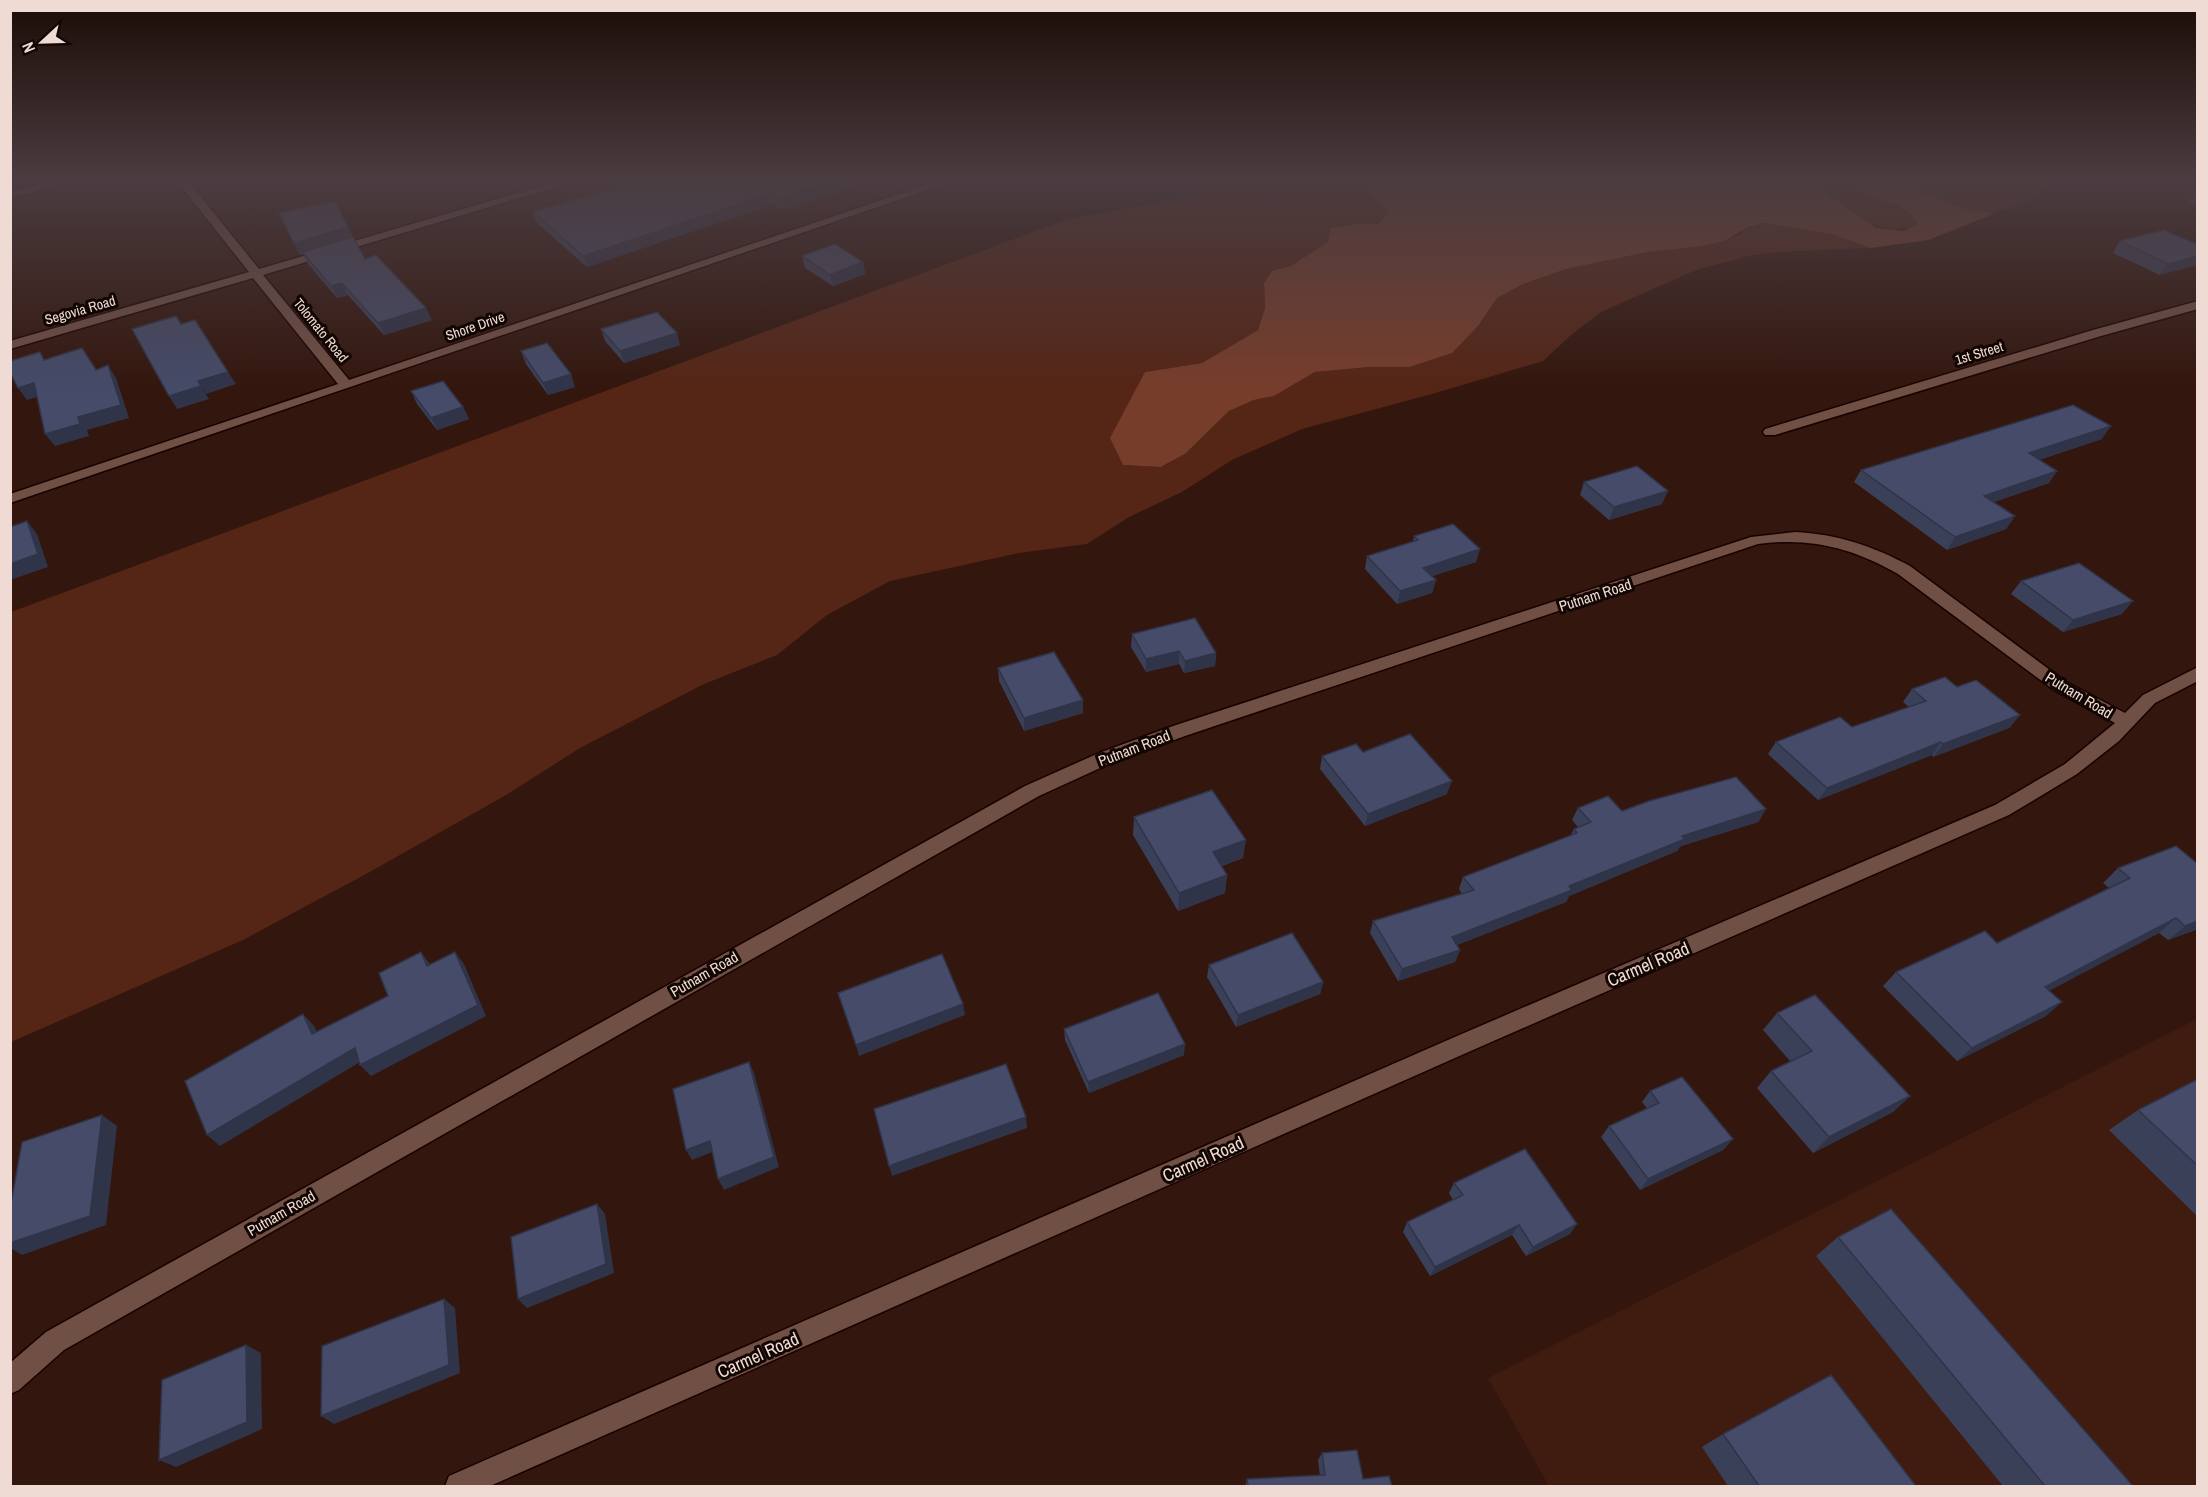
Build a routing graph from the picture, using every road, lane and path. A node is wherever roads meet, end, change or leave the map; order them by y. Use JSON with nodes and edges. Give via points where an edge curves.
{"nodes":[{"id":1,"x":238,"y":251,"type":"edge"},
{"id":2,"x":335,"y":251,"type":"edge"},
{"id":3,"x":743,"y":251,"type":"edge"},
{"id":4,"x":257,"y":274,"type":"junction"},
{"id":5,"x":2198,"y":305,"type":"edge"},
{"id":6,"x":10,"y":345,"type":"edge"},
{"id":7,"x":346,"y":385,"type":"junction"},
{"id":8,"x":1770,"y":432,"type":"dead end"},
{"id":9,"x":10,"y":500,"type":"edge"},
{"id":10,"x":2198,"y":673,"type":"edge"},
{"id":11,"x":2125,"y":721,"type":"junction"},
{"id":12,"x":1948,"y":834,"type":"joint"},
{"id":13,"x":10,"y":1381,"type":"edge"},
{"id":14,"x":459,"y":1486,"type":"edge"}],
"edges":[{"from":1,"to":4,"type":"street","name":"Tolomato Road"},
{"from":2,"to":4,"type":"street","name":"Segovia Road"},
{"from":3,"to":7,"type":"street","name":"Shore Drive"},
{"from":4,"to":6,"type":"street","name":"Segovia Road"},
{"from":4,"to":7,"type":"street","name":"Tolomato Road"},
{"from":5,"to":8,"type":"street","name":"1st Street"},
{"from":7,"to":9,"type":"street","name":"Shore Drive"},
{"from":10,"to":11,"type":"street","via":[[2149,699]]},
{"from":11,"to":12,"type":"street","name":"Putnam Road","via":[[2113,736],[2071,769],[2002,810]]},
{"from":11,"to":13,"type":"street","name":"Putnam Road","via":[[2060,686],[1883,556],[1826,538],[1777,536],[1756,540],[1179,731],[1032,791],[55,1341]]},
{"from":12,"to":14,"type":"street","name":"Carmel Road"}]}
